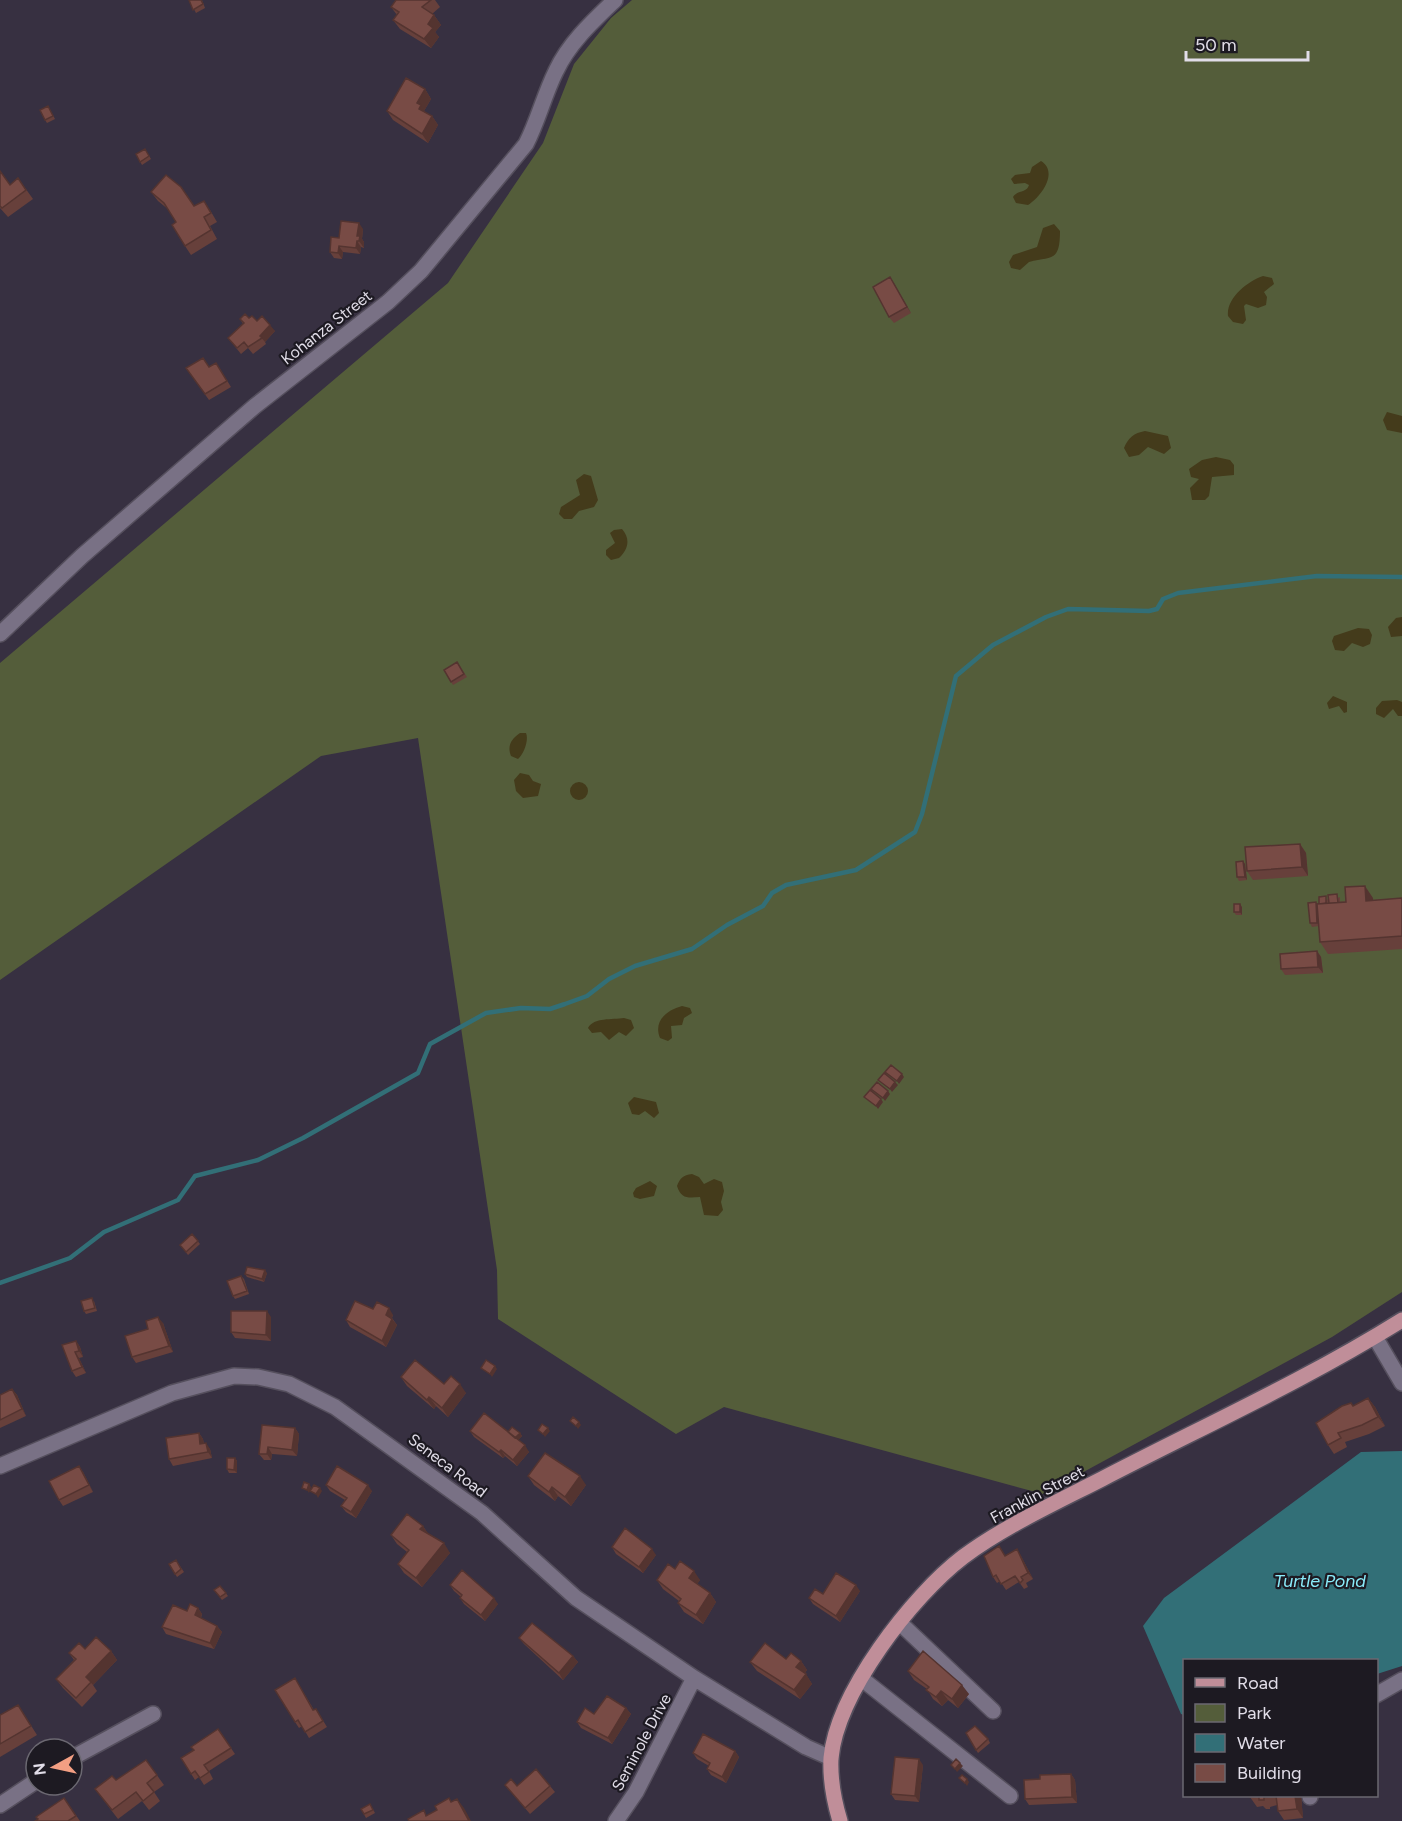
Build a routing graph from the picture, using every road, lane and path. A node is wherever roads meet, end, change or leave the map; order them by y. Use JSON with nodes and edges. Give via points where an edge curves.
{"nodes":[{"id":1,"x":615,"y":0,"type":"edge"},
{"id":2,"x":0,"y":634,"type":"edge"},
{"id":3,"x":1402,"y":1320,"type":"edge"},
{"id":4,"x":1375,"y":1337,"type":"junction"},
{"id":5,"x":1402,"y":1383,"type":"edge"},
{"id":6,"x":0,"y":1467,"type":"edge"},
{"id":7,"x":900,"y":1623,"type":"junction"},
{"id":8,"x":694,"y":1677,"type":"junction"},
{"id":9,"x":862,"y":1679,"type":"junction"},
{"id":10,"x":1402,"y":1680,"type":"edge"},
{"id":11,"x":1378,"y":1694,"type":"edge"},
{"id":12,"x":993,"y":1711,"type":"dead end"},
{"id":13,"x":153,"y":1714,"type":"dead end"},
{"id":14,"x":84,"y":1751,"type":"edge"},
{"id":15,"x":831,"y":1758,"type":"junction"},
{"id":16,"x":24,"y":1789,"type":"edge"},
{"id":17,"x":1010,"y":1796,"type":"dead end"},
{"id":18,"x":0,"y":1805,"type":"edge"},
{"id":19,"x":616,"y":1821,"type":"edge"},
{"id":20,"x":840,"y":1821,"type":"edge"}],
"edges":[{"from":1,"to":2,"type":"street","name":"Kohanza Street","via":[[573,43],[556,71],[526,144],[422,271],[220,436],[68,568]]},
{"from":3,"to":4,"type":"main road","name":"Franklin Street"},
{"from":4,"to":5,"type":"street"},
{"from":4,"to":7,"type":"main road","name":"Franklin Street","via":[[988,1541],[928,1589]]},
{"from":6,"to":8,"type":"street","name":"Seneca Road","via":[[199,1384],[234,1376],[289,1384],[335,1407],[390,1444],[482,1513],[576,1598]]},
{"from":7,"to":9,"type":"main road","name":"Franklin Street"},
{"from":7,"to":12,"type":"street"},
{"from":8,"to":15,"type":"street","name":"Seneca Road","via":[[806,1747]]},
{"from":8,"to":19,"type":"street","name":"Seminole Drive","via":[[636,1792]]},
{"from":9,"to":15,"type":"main road","name":"Franklin Street","via":[[841,1719]]},
{"from":9,"to":17,"type":"street"},
{"from":10,"to":11,"type":"street"},
{"from":13,"to":14,"type":"street"},
{"from":15,"to":20,"type":"main road","name":"Franklin Street","via":[[833,1797]]},
{"from":16,"to":18,"type":"street"}]}
